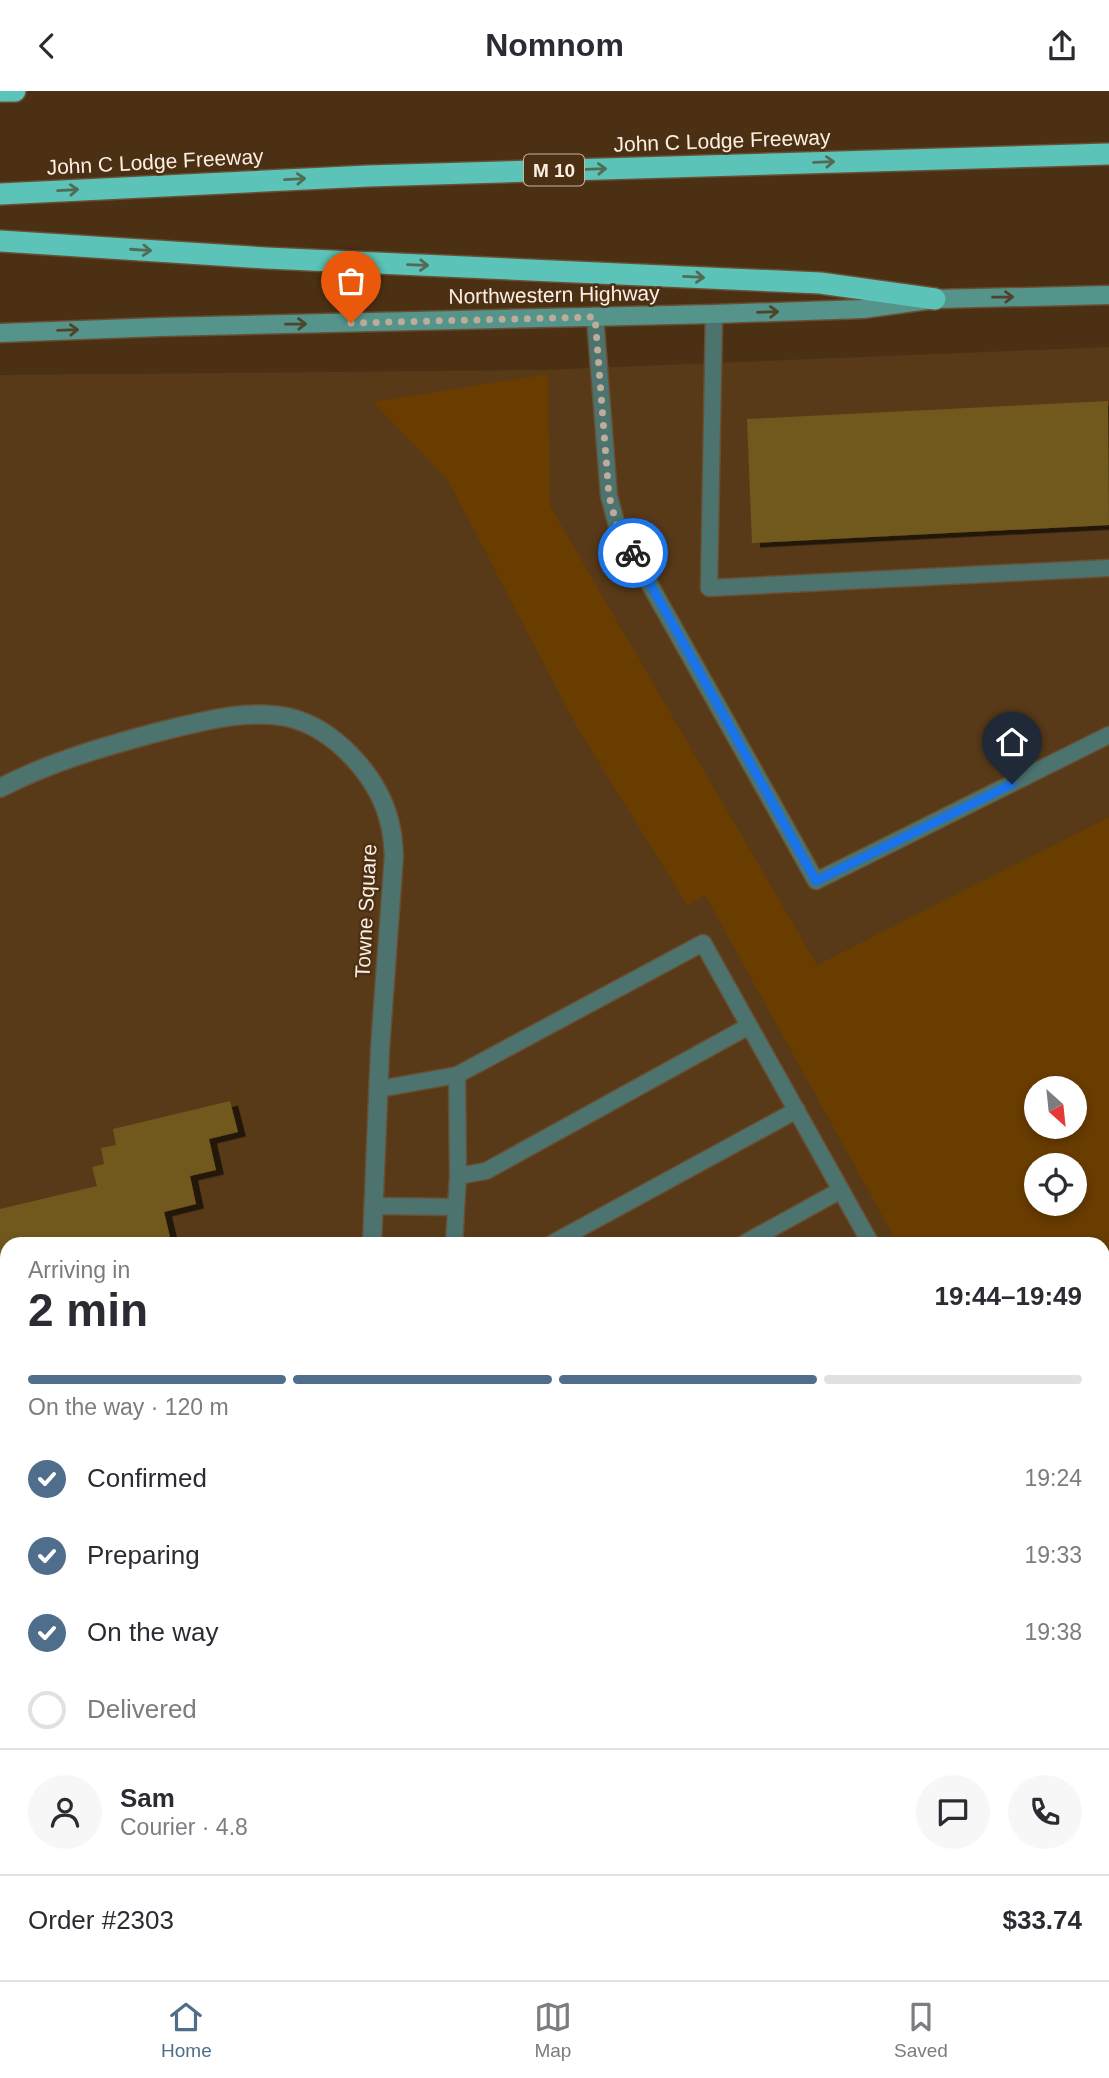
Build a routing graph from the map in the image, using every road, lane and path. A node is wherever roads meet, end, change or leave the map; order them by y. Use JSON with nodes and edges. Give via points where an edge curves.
{"nodes":[{"id":1,"x":0,"y":91,"type":"edge"},
{"id":2,"x":15,"y":91,"type":"edge"},
{"id":3,"x":1109,"y":154,"type":"edge"},
{"id":4,"x":0,"y":194,"type":"edge"},
{"id":5,"x":0,"y":241,"type":"edge"},
{"id":6,"x":1109,"y":295,"type":"edge"},
{"id":7,"x":935,"y":299,"type":"junction"},
{"id":8,"x":714,"y":314,"type":"junction"},
{"id":9,"x":595,"y":317,"type":"junction"},
{"id":10,"x":0,"y":333,"type":"edge"},
{"id":11,"x":1109,"y":568,"type":"edge"},
{"id":12,"x":1109,"y":735,"type":"edge"},
{"id":13,"x":0,"y":788,"type":"edge"},
{"id":14,"x":749,"y":1026,"type":"junction"},
{"id":15,"x":457,"y":1075,"type":"junction"},
{"id":16,"x":379,"y":1089,"type":"junction"},
{"id":17,"x":797,"y":1110,"type":"junction"},
{"id":18,"x":458,"y":1176,"type":"junction"},
{"id":19,"x":841,"y":1190,"type":"junction"},
{"id":20,"x":375,"y":1206,"type":"junction"},
{"id":21,"x":456,"y":1207,"type":"junction"},
{"id":22,"x":373,"y":1237,"type":"edge"},
{"id":23,"x":454,"y":1237,"type":"edge"},
{"id":24,"x":564,"y":1237,"type":"edge"},
{"id":25,"x":756,"y":1237,"type":"edge"},
{"id":26,"x":867,"y":1237,"type":"edge"}],
"edges":[{"from":1,"to":2,"type":"highway"},
{"from":4,"to":3,"type":"highway","name":"John C Lodge Freeway","number":"M 10","one_way":true,"via":[[368,176]]},
{"from":5,"to":7,"type":"highway","one_way":true,"via":[[820,283]]},
{"from":7,"to":6,"type":"main road","name":"Northwestern Highway","one_way":true},
{"from":8,"to":7,"type":"main road","name":"Northwestern Highway","one_way":true,"via":[[863,309]]},
{"from":8,"to":9,"type":"main road","name":"Northwestern Highway"},
{"from":8,"to":11,"type":"lane","via":[[709,589]]},
{"from":10,"to":9,"type":"main road","name":"Northwestern Highway","one_way":true},
{"from":9,"to":12,"type":"lane","via":[[609,496],[617,526],[816,881]]},
{"from":13,"to":16,"type":"street","name":"Towne Square","via":[[54,763],[117,743],[236,716],[287,717],[332,739],[368,778],[391,828],[393,894]]},
{"from":14,"to":15,"type":"lane","via":[[703,943]]},
{"from":14,"to":17,"type":"lane"},
{"from":14,"to":18,"type":"lane","via":[[486,1171]]},
{"from":15,"to":16,"type":"lane"},
{"from":15,"to":18,"type":"lane"},
{"from":16,"to":20,"type":"street","name":"Towne Square"},
{"from":17,"to":19,"type":"lane"},
{"from":17,"to":24,"type":"lane"},
{"from":18,"to":21,"type":"lane"},
{"from":19,"to":25,"type":"lane"},
{"from":19,"to":26,"type":"lane"},
{"from":20,"to":21,"type":"lane"},
{"from":20,"to":22,"type":"street","name":"Towne Square"},
{"from":21,"to":23,"type":"lane"}]}
